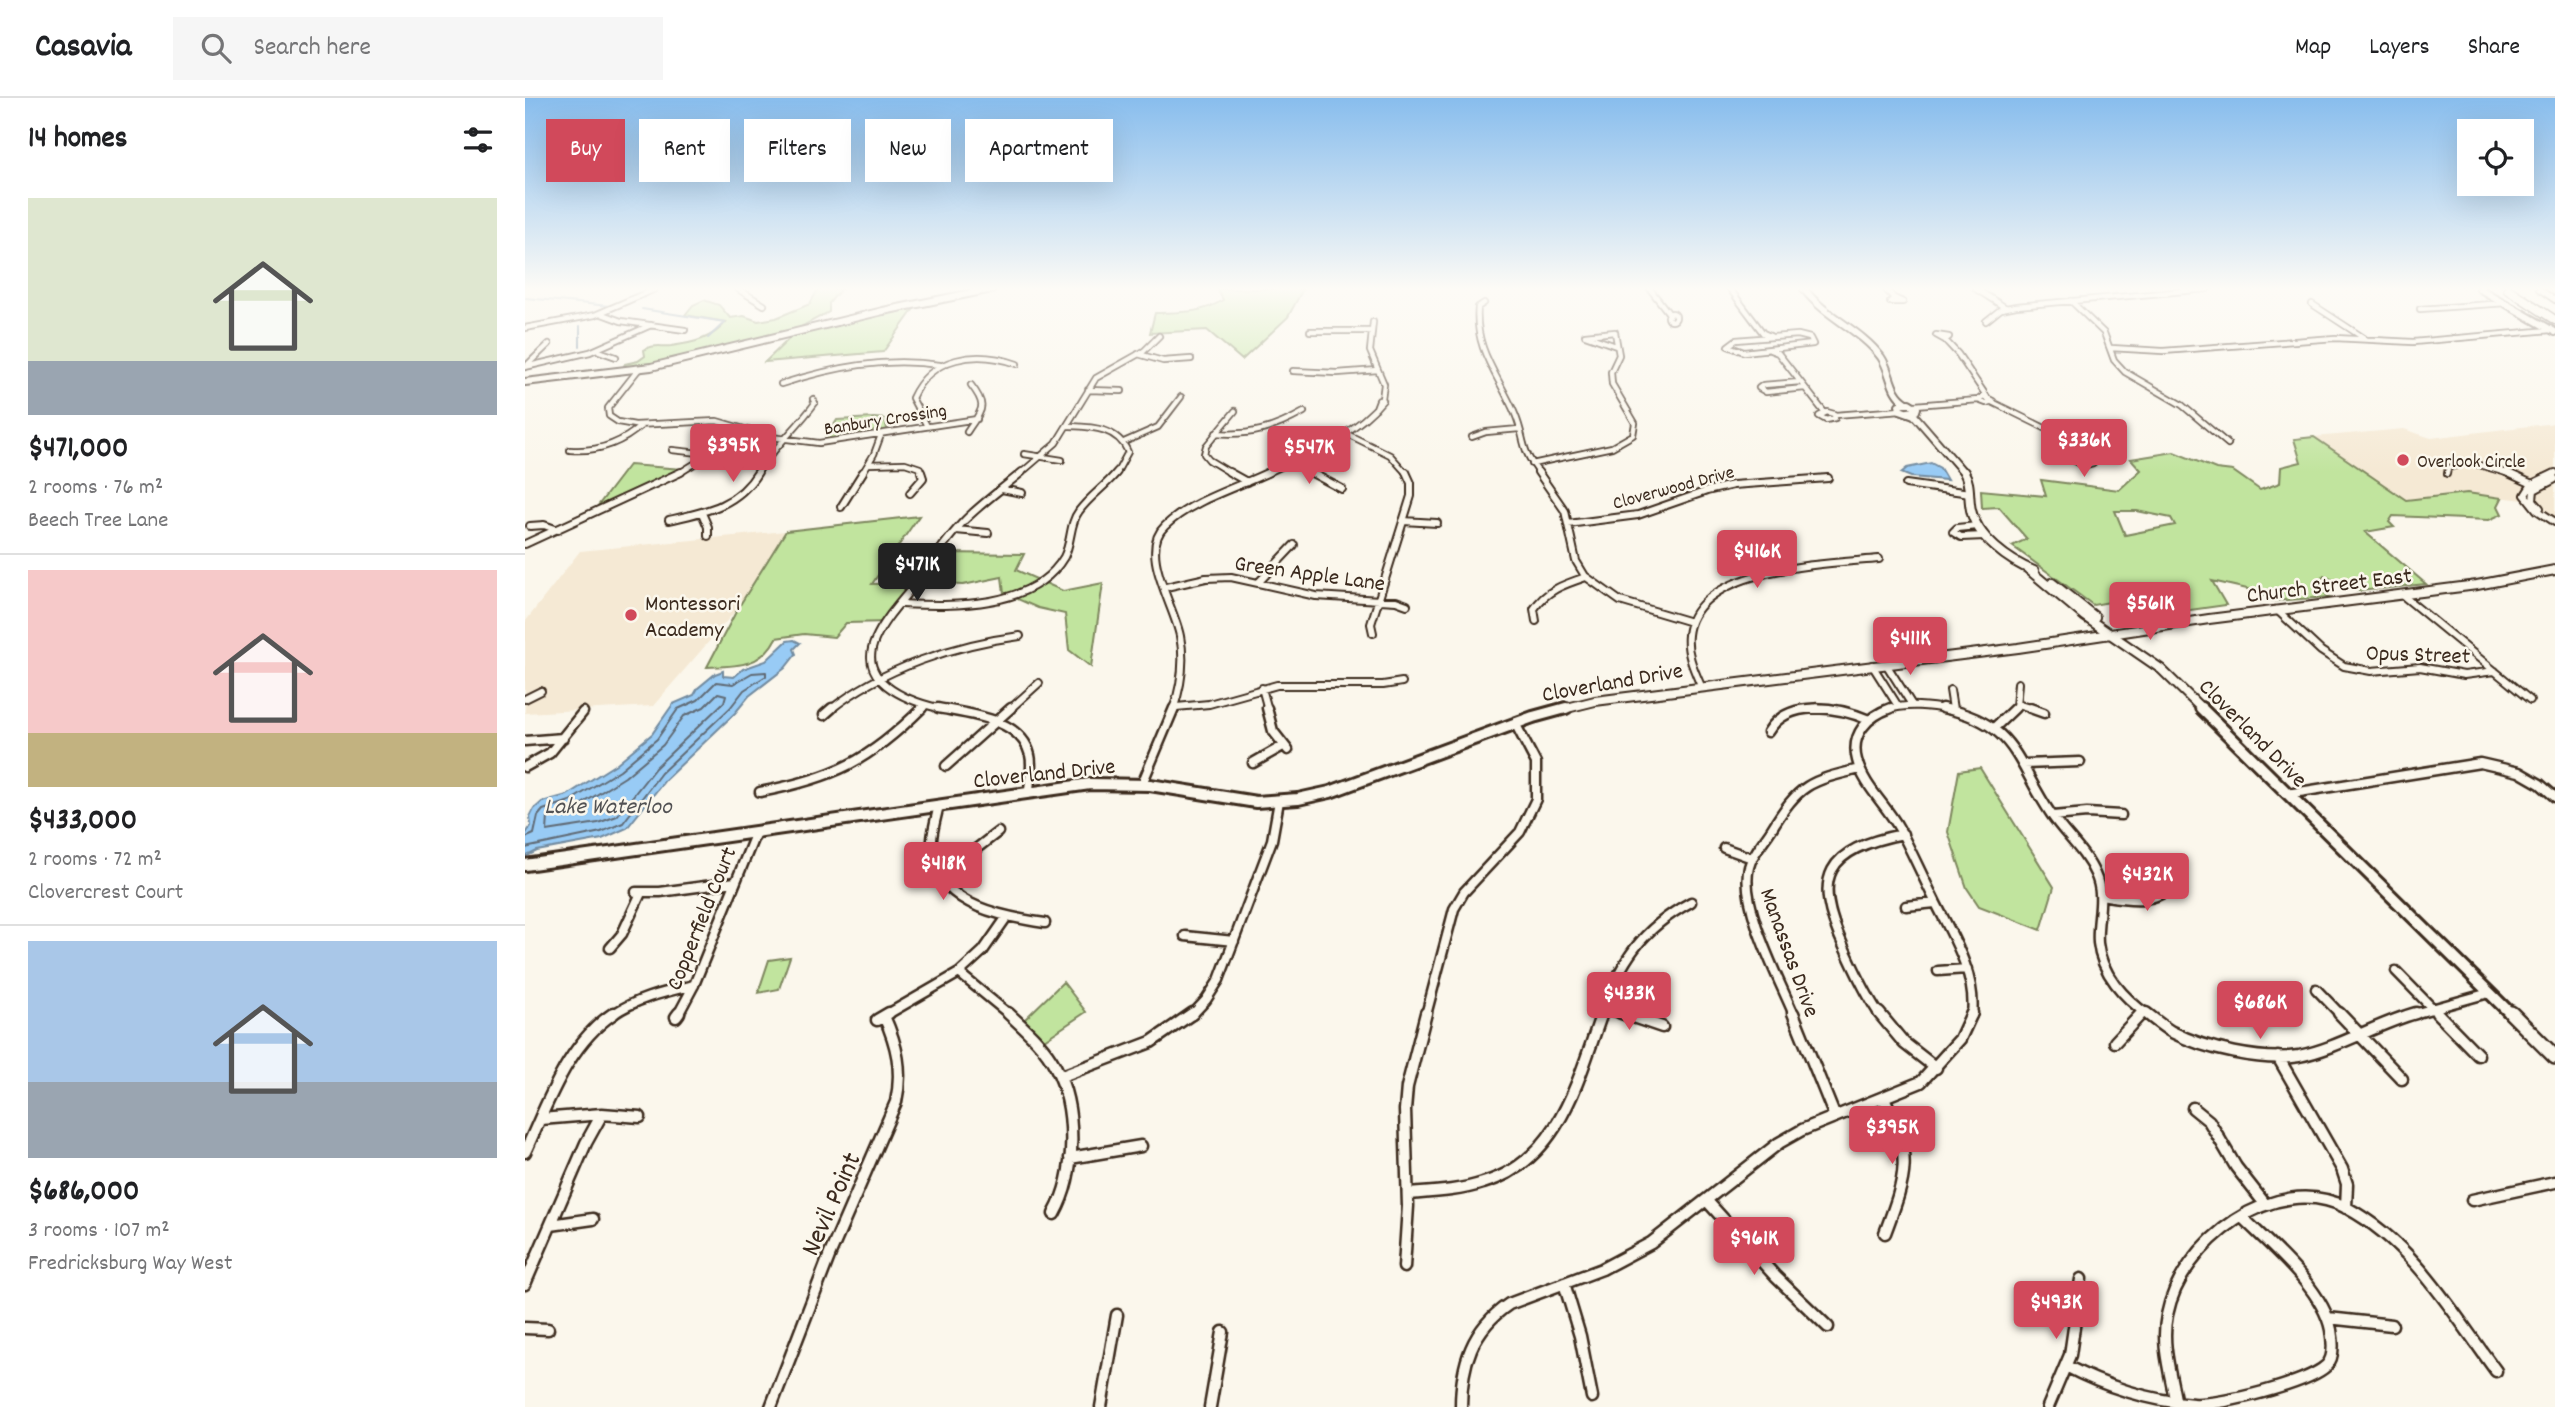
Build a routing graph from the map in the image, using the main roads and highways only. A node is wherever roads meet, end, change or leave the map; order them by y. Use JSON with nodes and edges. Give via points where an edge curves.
{"nodes":[{"id":1,"x":722,"y":350,"type":"edge"},
{"id":2,"x":1870,"y":350,"type":"edge"},
{"id":3,"x":525,"y":382,"type":"edge"},
{"id":4,"x":2553,"y":571,"type":"edge"},
{"id":5,"x":2125,"y":631,"type":"junction"},
{"id":6,"x":2113,"y":634,"type":"junction"},
{"id":7,"x":2166,"y":674,"type":"junction"},
{"id":8,"x":525,"y":865,"type":"edge"},
{"id":9,"x":2555,"y":1057,"type":"edge"}],
"edges":[{"from":1,"to":3,"type":"main road","via":[[638,370]]},
{"from":2,"to":6,"type":"main road","via":[[1881,359],[1891,389],[1961,468],[1969,481],[1970,509],[1985,536]]},
{"from":4,"to":5,"type":"main road","name":"Church Street East"},
{"from":5,"to":6,"type":"main road","name":"Church Street East"},
{"from":5,"to":7,"type":"main road"},
{"from":6,"to":7,"type":"main road","name":"Cloverland Drive"},
{"from":6,"to":8,"type":"main road","name":"Cloverland Drive","via":[[1595,701],[1515,723],[1329,792],[1279,802],[1242,801],[1142,784],[1090,784]]},
{"from":7,"to":9,"type":"main road","name":"Cloverland Drive"}]}
